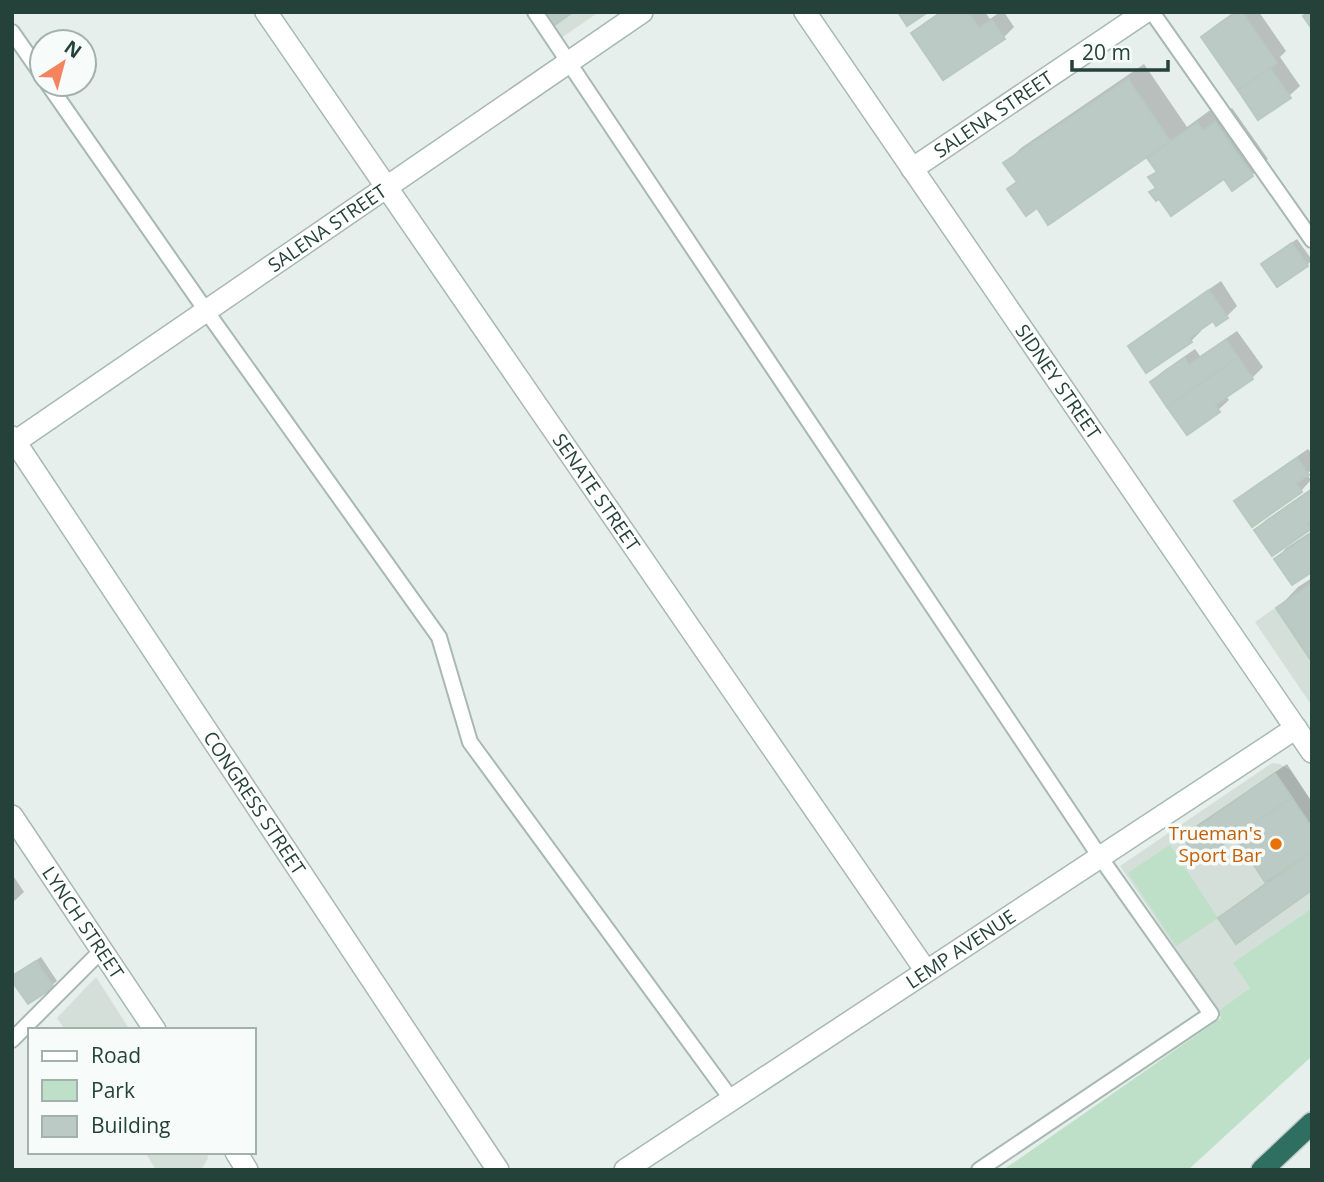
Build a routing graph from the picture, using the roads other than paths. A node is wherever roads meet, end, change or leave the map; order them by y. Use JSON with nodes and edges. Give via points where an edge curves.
{"nodes":[{"id":1,"x":266,"y":12,"type":"edge"},
{"id":2,"x":535,"y":12,"type":"edge"},
{"id":3,"x":642,"y":12,"type":"edge"},
{"id":4,"x":805,"y":12,"type":"edge"},
{"id":5,"x":1145,"y":12,"type":"edge"},
{"id":6,"x":1152,"y":12,"type":"edge"},
{"id":7,"x":12,"y":32,"type":"edge"},
{"id":8,"x":28,"y":55,"type":"edge"},
{"id":9,"x":569,"y":62,"type":"junction"},
{"id":10,"x":58,"y":98,"type":"edge"},
{"id":11,"x":912,"y":169,"type":"junction"},
{"id":12,"x":387,"y":187,"type":"junction"},
{"id":13,"x":1312,"y":240,"type":"edge"},
{"id":14,"x":207,"y":312,"type":"junction"},
{"id":15,"x":13,"y":441,"type":"edge"},
{"id":16,"x":1296,"y":728,"type":"junction"},
{"id":17,"x":1312,"y":752,"type":"edge"},
{"id":18,"x":12,"y":816,"type":"edge"},
{"id":19,"x":1100,"y":857,"type":"junction"},
{"id":20,"x":102,"y":950,"type":"junction"},
{"id":21,"x":926,"y":971,"type":"junction"},
{"id":22,"x":154,"y":1028,"type":"edge"},
{"id":23,"x":12,"y":1040,"type":"edge"},
{"id":24,"x":732,"y":1100,"type":"junction"},
{"id":25,"x":1312,"y":1123,"type":"edge"},
{"id":26,"x":498,"y":1170,"type":"edge"},
{"id":27,"x":625,"y":1170,"type":"edge"},
{"id":28,"x":979,"y":1170,"type":"edge"},
{"id":29,"x":1262,"y":1170,"type":"edge"}],
"edges":[{"from":1,"to":12,"type":"street","name":"SENATE STREET"},
{"from":2,"to":9,"type":"lane"},
{"from":3,"to":9,"type":"street","name":"SALENA STREET"},
{"from":4,"to":11,"type":"street","name":"SIDNEY STREET"},
{"from":5,"to":11,"type":"street","name":"SALENA STREET"},
{"from":6,"to":13,"type":"lane"},
{"from":7,"to":8,"type":"lane"},
{"from":9,"to":12,"type":"street","name":"SALENA STREET"},
{"from":9,"to":19,"type":"lane"},
{"from":10,"to":14,"type":"lane"},
{"from":11,"to":16,"type":"street","name":"SIDNEY STREET"},
{"from":12,"to":14,"type":"street","name":"SALENA STREET"},
{"from":12,"to":21,"type":"street","name":"SENATE STREET"},
{"from":14,"to":15,"type":"street","name":"SALENA STREET"},
{"from":14,"to":24,"type":"lane","via":[[439,637],[470,742]]},
{"from":15,"to":26,"type":"street","name":"CONGRESS STREET"},
{"from":16,"to":17,"type":"street","name":"SIDNEY STREET"},
{"from":16,"to":19,"type":"street","name":"LEMP AVENUE"},
{"from":18,"to":20,"type":"street","name":"LYNCH STREET"},
{"from":19,"to":21,"type":"street","name":"LEMP AVENUE"},
{"from":19,"to":28,"type":"lane","via":[[1211,1014]]},
{"from":20,"to":22,"type":"street","name":"LYNCH STREET"},
{"from":20,"to":23,"type":"lane"},
{"from":21,"to":24,"type":"street","name":"LEMP AVENUE"},
{"from":24,"to":27,"type":"street","name":"LEMP AVENUE"},
{"from":25,"to":29,"type":"highway"}]}
